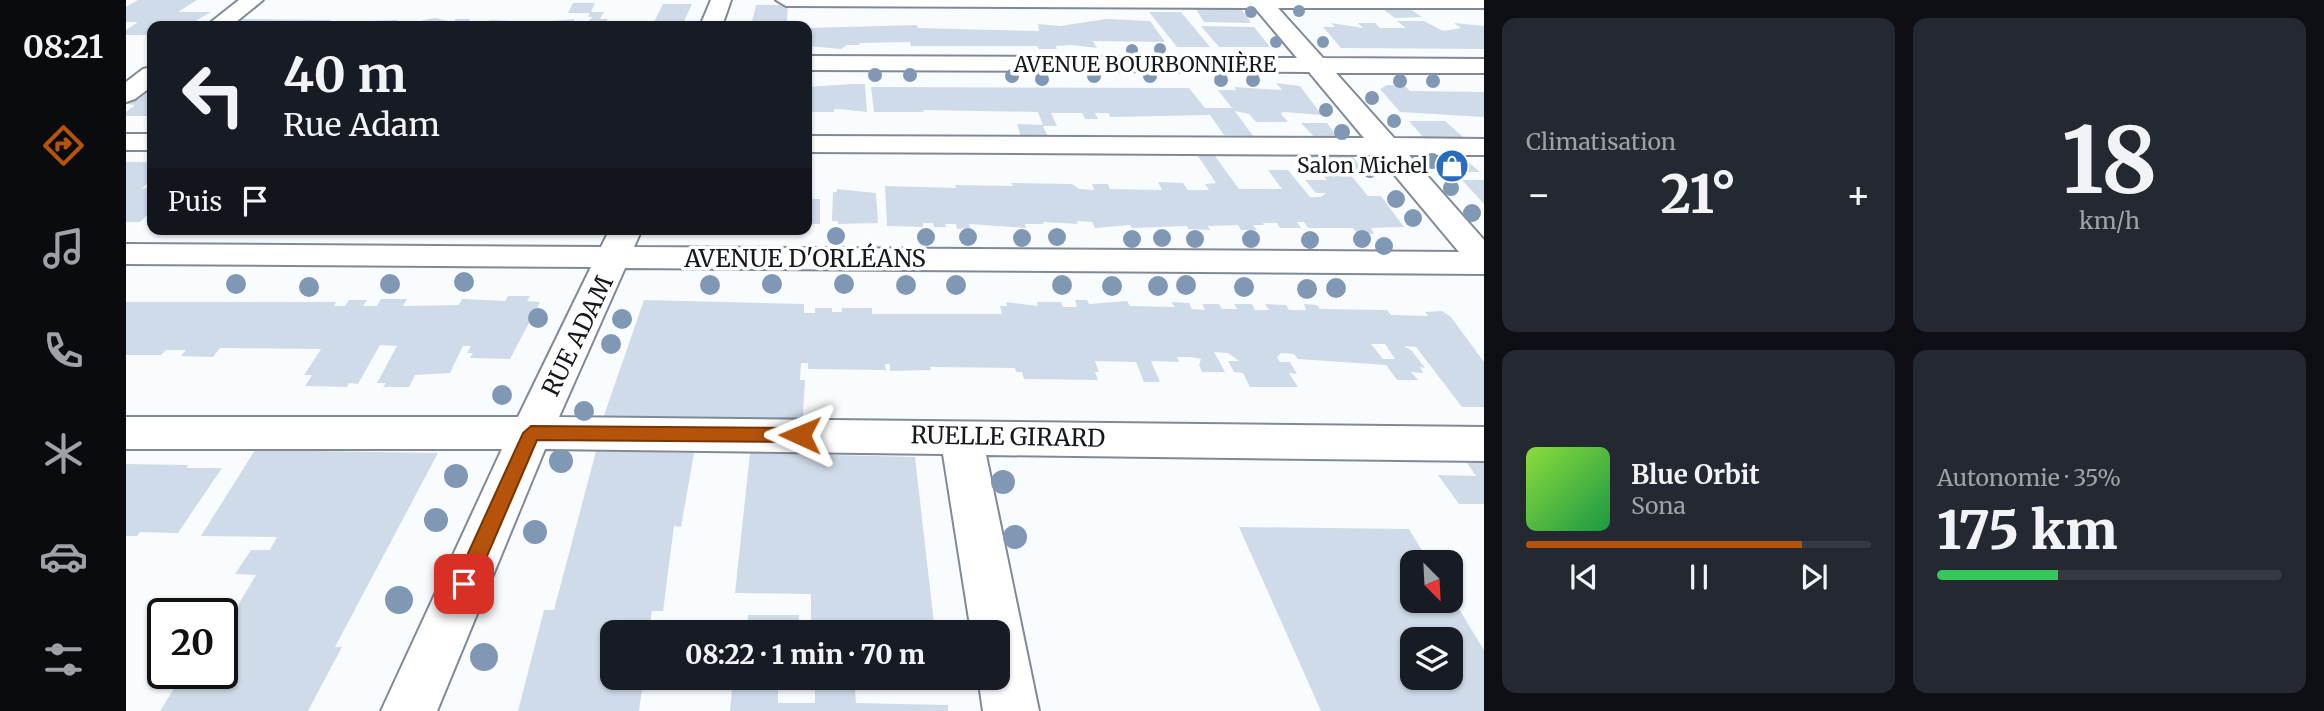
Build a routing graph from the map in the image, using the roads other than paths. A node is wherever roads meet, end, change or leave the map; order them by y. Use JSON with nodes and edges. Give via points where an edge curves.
{"nodes":[{"id":1,"x":253,"y":0,"type":"edge"},
{"id":2,"x":721,"y":0,"type":"edge"},
{"id":3,"x":786,"y":0,"type":"edge"},
{"id":4,"x":1118,"y":1,"type":"edge"},
{"id":5,"x":1261,"y":1,"type":"edge"},
{"id":6,"x":1484,"y":2,"type":"edge"},
{"id":7,"x":225,"y":21,"type":"edge"},
{"id":8,"x":713,"y":21,"type":"edge"},
{"id":9,"x":812,"y":63,"type":"edge"},
{"id":10,"x":147,"y":65,"type":"edge"},
{"id":11,"x":1318,"y":66,"type":"junction"},
{"id":12,"x":1484,"y":66,"type":"edge"},
{"id":13,"x":126,"y":94,"type":"edge"},
{"id":14,"x":126,"y":142,"type":"edge"},
{"id":15,"x":147,"y":142,"type":"edge"},
{"id":16,"x":812,"y":144,"type":"edge"},
{"id":17,"x":1386,"y":147,"type":"junction"},
{"id":18,"x":1484,"y":148,"type":"edge"},
{"id":19,"x":621,"y":244,"type":"edge"},
{"id":20,"x":126,"y":254,"type":"edge"},
{"id":21,"x":1484,"y":262,"type":"edge"},
{"id":22,"x":126,"y":433,"type":"edge"},
{"id":23,"x":531,"y":433,"type":"junction"},
{"id":24,"x":961,"y":436,"type":"junction"},
{"id":25,"x":1484,"y":444,"type":"edge"},
{"id":26,"x":994,"y":620,"type":"edge"},
{"id":27,"x":1007,"y":690,"type":"edge"},
{"id":28,"x":409,"y":711,"type":"edge"},
{"id":29,"x":1011,"y":711,"type":"edge"}],
"edges":[{"from":1,"to":7,"type":"street"},
{"from":2,"to":8,"type":"street"},
{"from":3,"to":4,"type":"street"},
{"from":4,"to":5,"type":"street"},
{"from":5,"to":6,"type":"street"},
{"from":5,"to":11,"type":"street"},
{"from":9,"to":11,"type":"street","name":"AVENUE BOURBONNIÈRE"},
{"from":10,"to":13,"type":"street"},
{"from":11,"to":12,"type":"street","name":"AVENUE BOURBONNIÈRE"},
{"from":11,"to":17,"type":"street"},
{"from":14,"to":15,"type":"street"},
{"from":16,"to":17,"type":"street"},
{"from":17,"to":18,"type":"street"},
{"from":17,"to":21,"type":"street"},
{"from":19,"to":20,"type":"street","name":"AVENUE D'ORLÉANS"},
{"from":19,"to":21,"type":"street","name":"AVENUE D'ORLÉANS"},
{"from":19,"to":23,"type":"street","name":"RUE ADAM"},
{"from":22,"to":23,"type":"street","name":"RUELLE GIRARD"},
{"from":23,"to":24,"type":"street","name":"RUELLE GIRARD"},
{"from":23,"to":28,"type":"street","name":"RUE ADAM"},
{"from":24,"to":25,"type":"street","name":"RUELLE GIRARD"},
{"from":24,"to":26,"type":"street"},
{"from":27,"to":29,"type":"street"}]}
